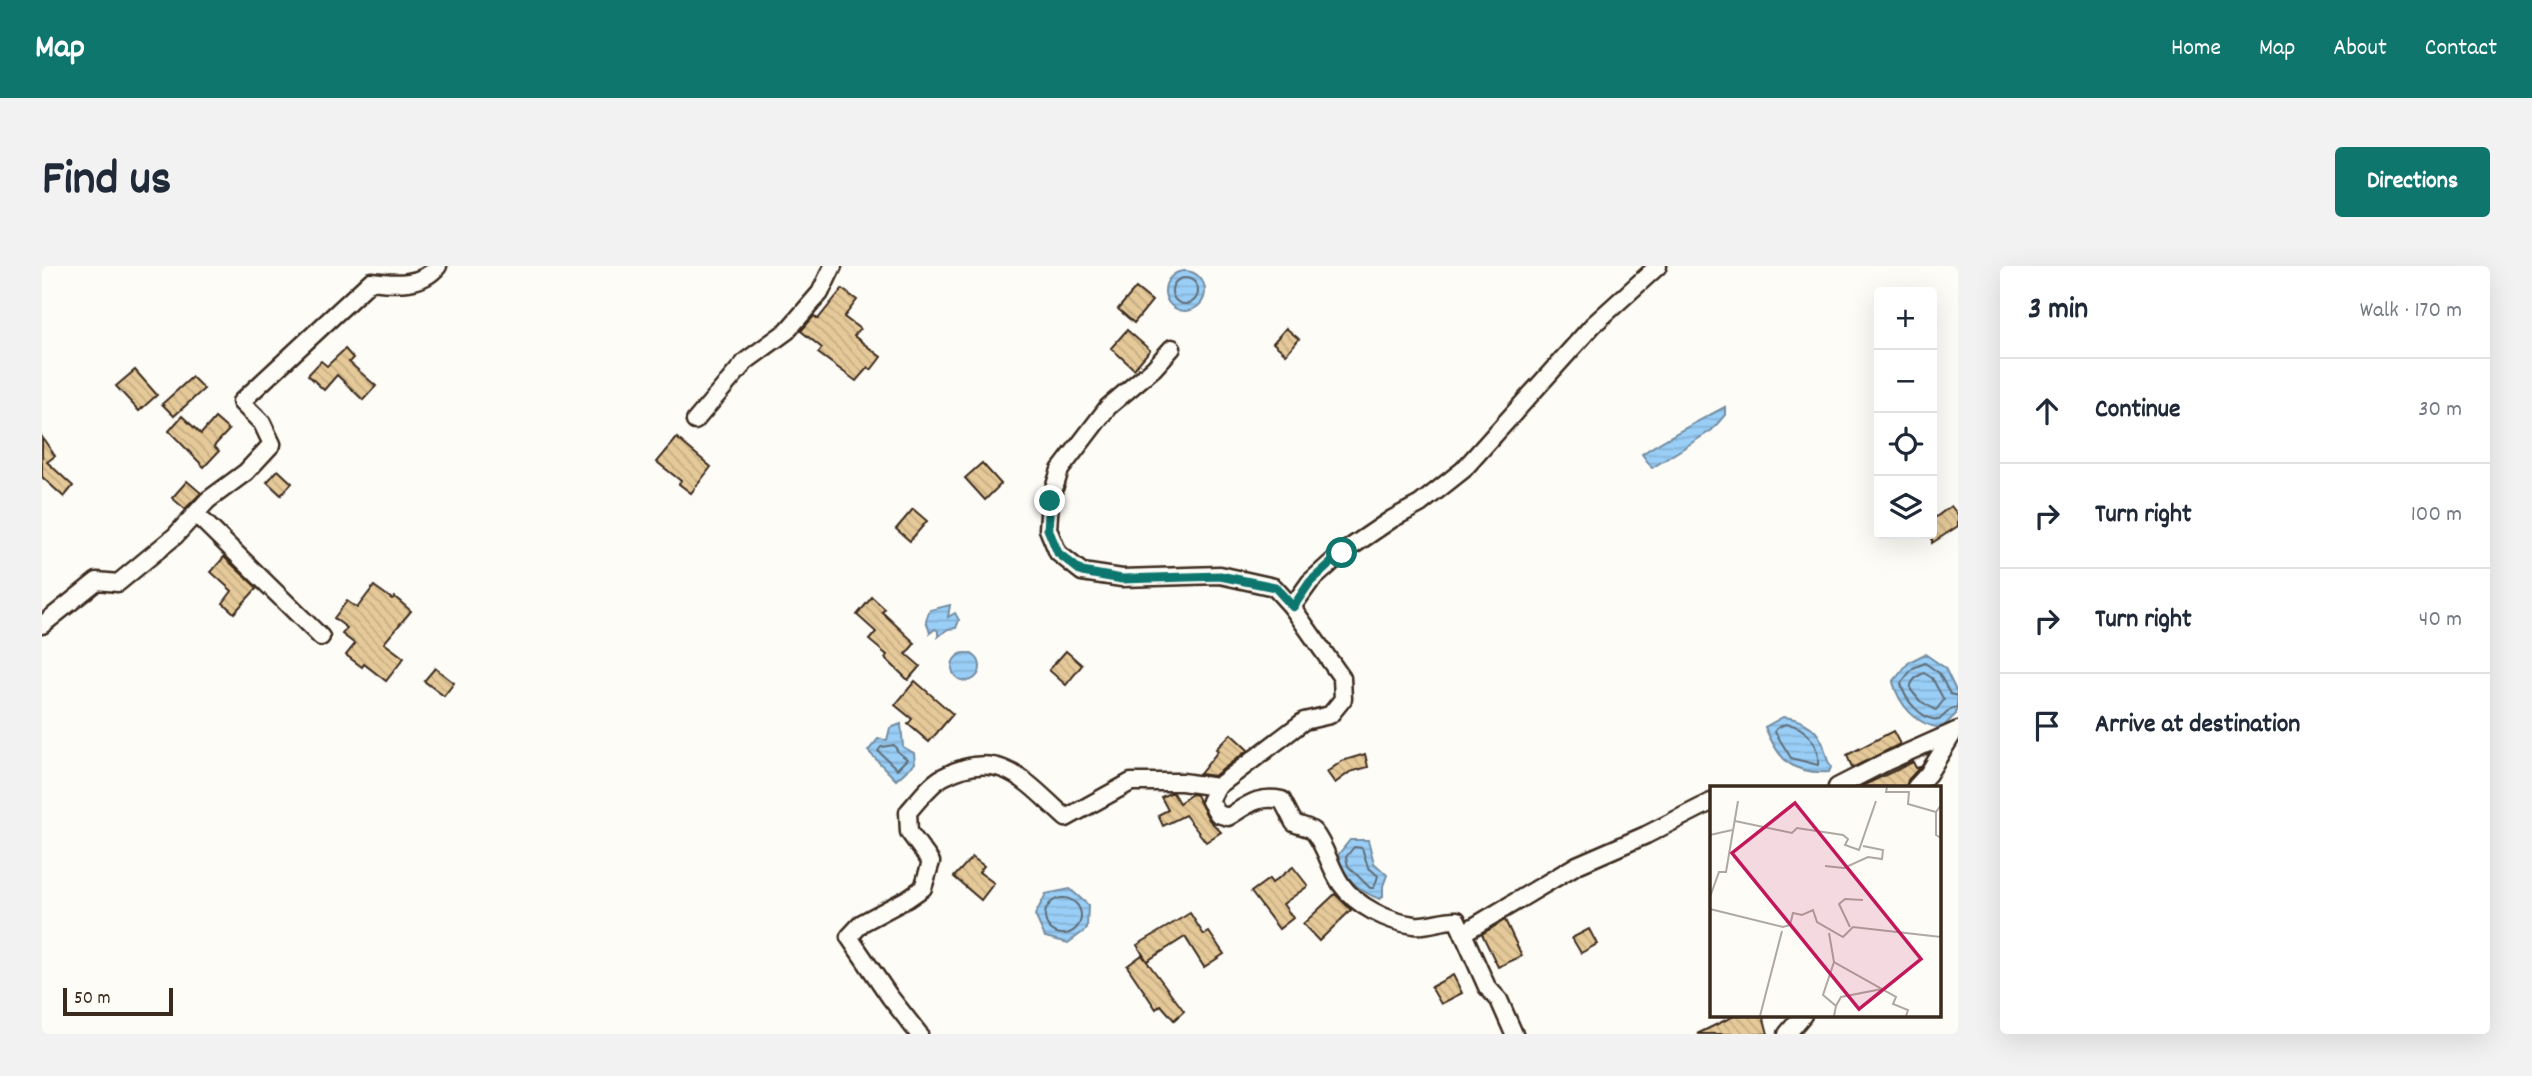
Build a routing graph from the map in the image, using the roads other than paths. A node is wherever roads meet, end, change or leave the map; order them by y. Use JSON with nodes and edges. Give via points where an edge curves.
{"nodes":[{"id":1,"x":438,"y":266,"type":"edge"},
{"id":2,"x":834,"y":266,"type":"edge"},
{"id":3,"x":1658,"y":266,"type":"edge"},
{"id":4,"x":1172,"y":348,"type":"dead end"},
{"id":5,"x":695,"y":421,"type":"dead end"},
{"id":6,"x":196,"y":514,"type":"junction"},
{"id":7,"x":1293,"y":607,"type":"junction"},
{"id":8,"x":42,"y":625,"type":"edge"},
{"id":9,"x":321,"y":637,"type":"dead end"},
{"id":10,"x":1956,"y":731,"type":"edge"},
{"id":11,"x":1839,"y":786,"type":"edge"},
{"id":12,"x":1917,"y":786,"type":"edge"},
{"id":13,"x":1217,"y":787,"type":"junction"},
{"id":14,"x":1710,"y":803,"type":"edge"},
{"id":15,"x":1462,"y":933,"type":"junction"},
{"id":16,"x":1802,"y":1016,"type":"edge"},
{"id":17,"x":919,"y":1034,"type":"edge"},
{"id":18,"x":1514,"y":1034,"type":"edge"},
{"id":19,"x":1787,"y":1034,"type":"edge"}],
"edges":[{"from":1,"to":6,"type":"street","via":[[430,276],[400,284],[371,281],[241,402],[262,423],[272,444]]},
{"from":2,"to":5,"type":"street","via":[[820,293],[787,331],[747,361]]},
{"from":3,"to":7,"type":"street","via":[[1593,325],[1464,470],[1342,553],[1310,582]]},
{"from":4,"to":7,"type":"street","via":[[1108,407],[1060,470],[1050,501],[1048,529],[1058,553],[1082,572],[1122,579],[1220,576],[1275,587]]},
{"from":6,"to":8,"type":"street","via":[[118,583],[97,581]]},
{"from":6,"to":9,"type":"street"},
{"from":7,"to":13,"type":"street","via":[[1342,678],[1343,699],[1330,715],[1304,721]]},
{"from":10,"to":11,"type":"street"},
{"from":10,"to":12,"type":"street"},
{"from":13,"to":15,"type":"street","via":[[1210,801],[1218,814],[1228,817],[1267,797],[1282,800],[1294,824],[1313,830],[1340,883],[1371,910],[1417,926],[1457,920]]},
{"from":13,"to":17,"type":"street","via":[[1130,782],[1066,818],[1007,769],[980,764],[941,778],[908,812],[908,832],[931,862],[923,888],[862,923],[849,937]]},
{"from":14,"to":15,"type":"street","via":[[1577,865]]},
{"from":15,"to":18,"type":"street"},
{"from":16,"to":19,"type":"street"}]}
